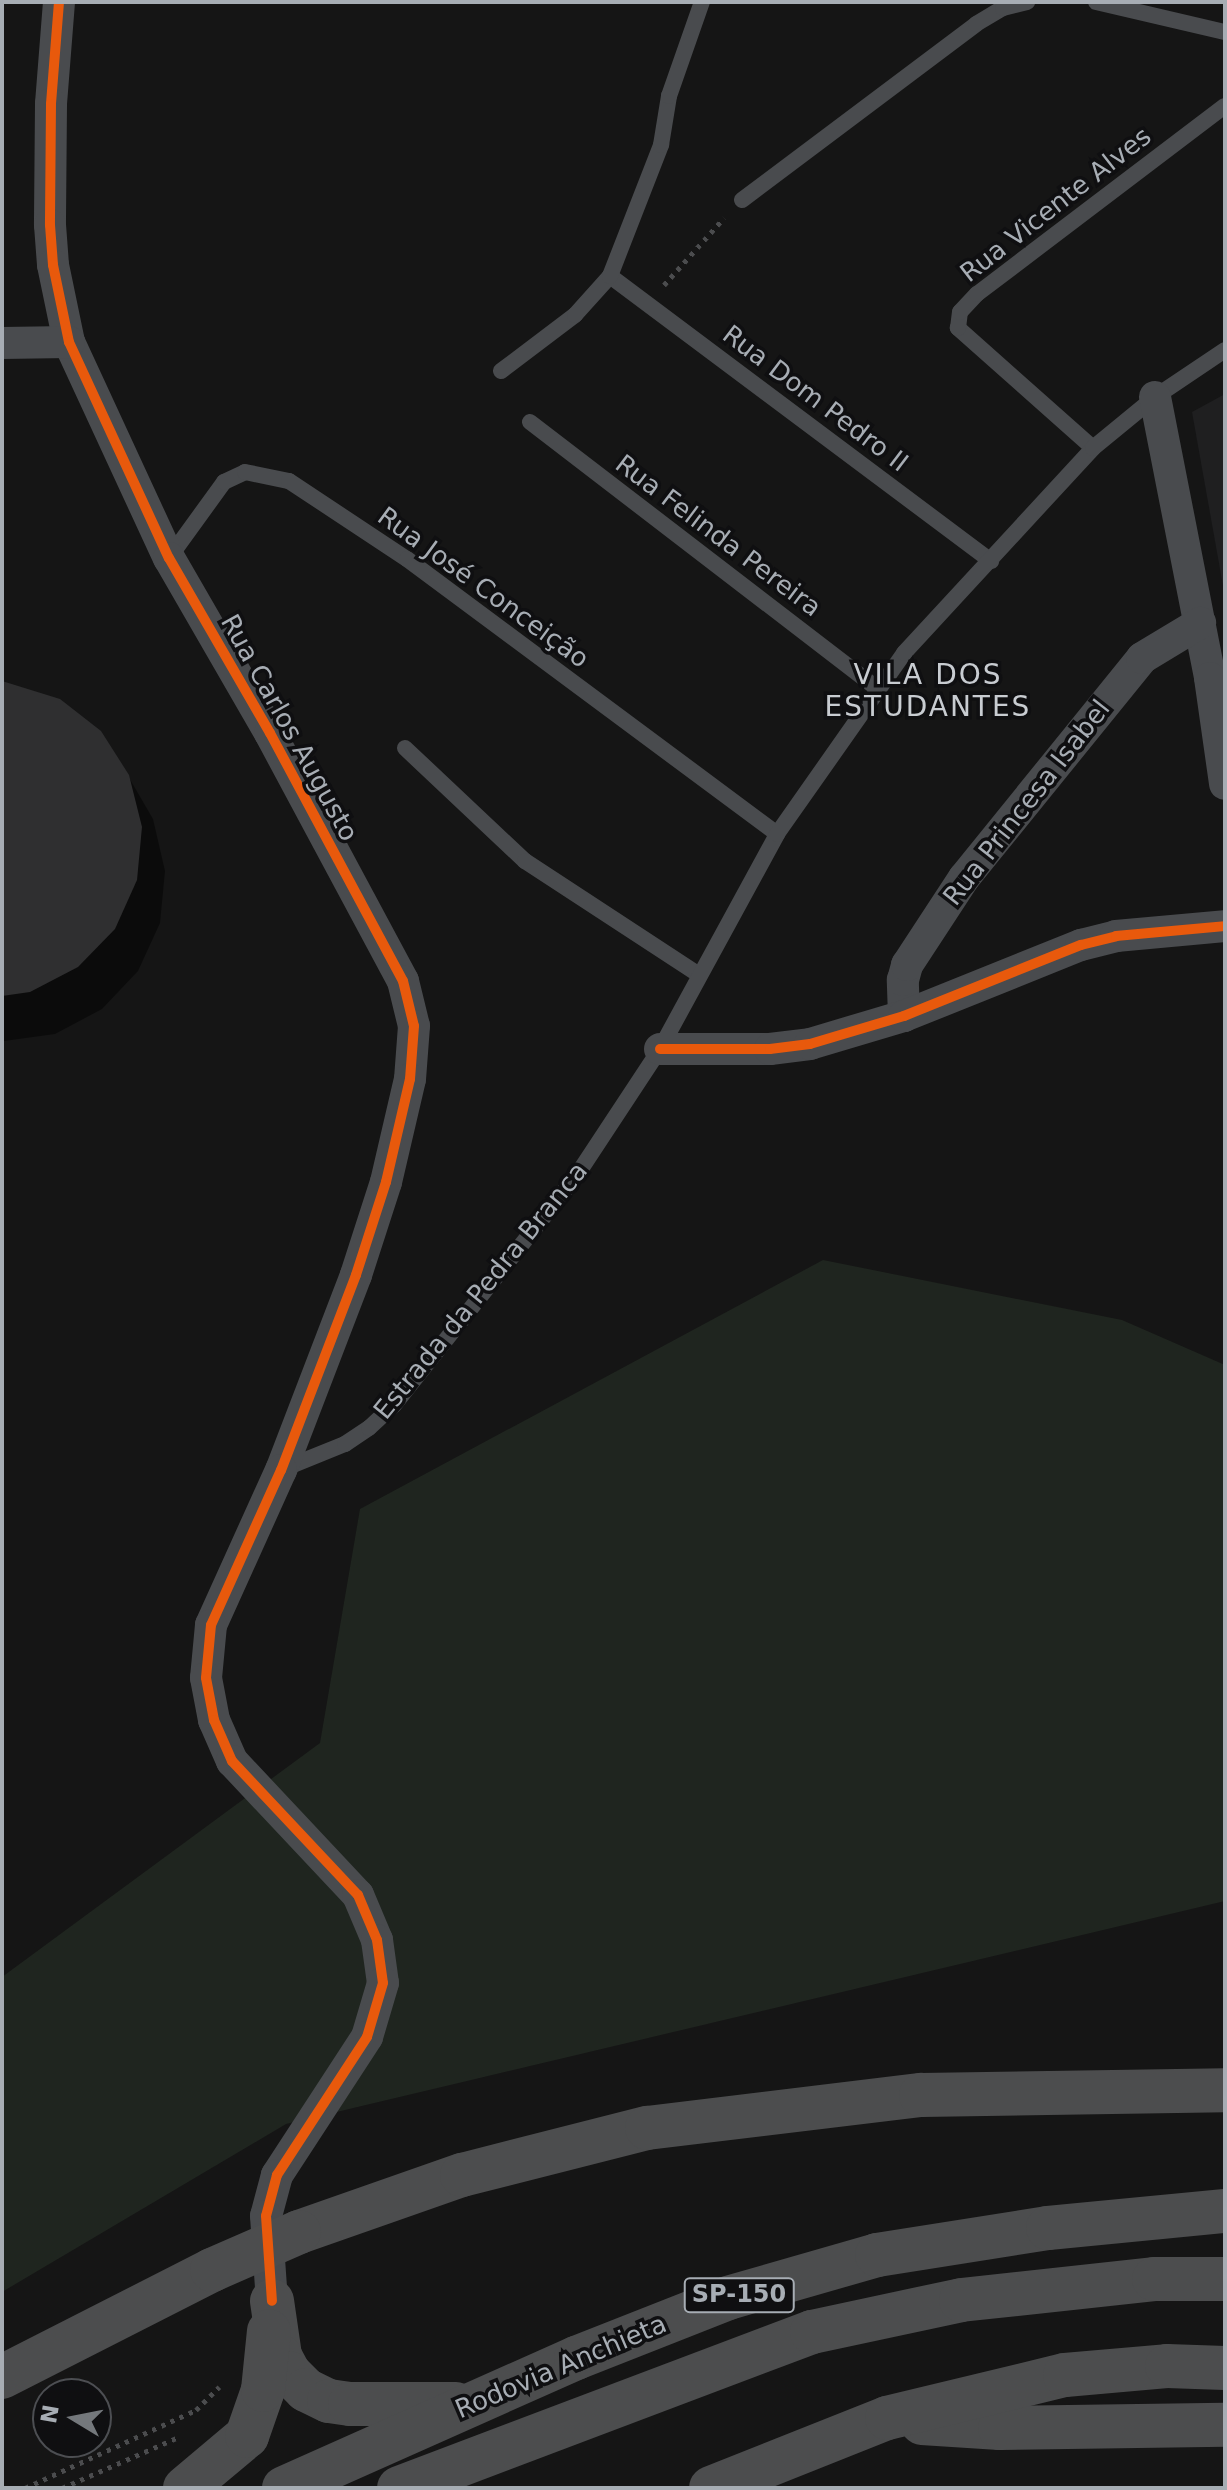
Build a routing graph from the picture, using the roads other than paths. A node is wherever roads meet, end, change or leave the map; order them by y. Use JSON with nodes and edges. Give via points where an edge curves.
{"nodes":[{"id":1,"x":59,"y":2,"type":"edge"},
{"id":2,"x":702,"y":2,"type":"edge"},
{"id":3,"x":1027,"y":2,"type":"edge"},
{"id":4,"x":1096,"y":2,"type":"edge"},
{"id":5,"x":1225,"y":32,"type":"edge"},
{"id":6,"x":1225,"y":106,"type":"edge"},
{"id":7,"x":742,"y":200,"type":"road end"},
{"id":8,"x":610,"y":276,"type":"junction"},
{"id":9,"x":69,"y":342,"type":"junction"},
{"id":10,"x":2,"y":343,"type":"edge"},
{"id":11,"x":1225,"y":350,"type":"edge"},
{"id":12,"x":501,"y":371,"type":"dead end"},
{"id":13,"x":1155,"y":397,"type":"junction"},
{"id":14,"x":530,"y":422,"type":"dead end"},
{"id":15,"x":1093,"y":448,"type":"junction"},
{"id":16,"x":169,"y":558,"type":"junction"},
{"id":17,"x":991,"y":561,"type":"junction"},
{"id":18,"x":1200,"y":623,"type":"junction"},
{"id":19,"x":877,"y":688,"type":"junction"},
{"id":20,"x":405,"y":748,"type":"dead end"},
{"id":21,"x":1225,"y":784,"type":"edge"},
{"id":22,"x":777,"y":834,"type":"junction"},
{"id":23,"x":1225,"y":926,"type":"edge"},
{"id":24,"x":699,"y":975,"type":"junction"},
{"id":25,"x":904,"y":1016,"type":"junction"},
{"id":26,"x":660,"y":1049,"type":"junction"},
{"id":27,"x":281,"y":1470,"type":"junction"},
{"id":28,"x":1225,"y":2090,"type":"edge"},
{"id":29,"x":1225,"y":2211,"type":"edge"},
{"id":30,"x":1225,"y":2279,"type":"edge"},
{"id":31,"x":272,"y":2301,"type":"junction"},
{"id":32,"x":1225,"y":2368,"type":"edge"},
{"id":33,"x":2,"y":2377,"type":"edge"},
{"id":34,"x":470,"y":2404,"type":"junction"},
{"id":35,"x":887,"y":2418,"type":"junction"},
{"id":36,"x":1225,"y":2425,"type":"edge"},
{"id":37,"x":185,"y":2488,"type":"edge"},
{"id":38,"x":284,"y":2488,"type":"edge"},
{"id":39,"x":399,"y":2488,"type":"edge"},
{"id":40,"x":711,"y":2488,"type":"edge"}],
"edges":[{"from":1,"to":9,"type":"street","name":"Rua Carlos Augusto","via":[[50,225]]},
{"from":2,"to":8,"type":"lane","via":[[669,96],[661,145]]},
{"from":3,"to":7,"type":"lane","via":[[976,24]]},
{"from":4,"to":5,"type":"lane"},
{"from":6,"to":15,"type":"lane","name":"Rua Vicente Alves","via":[[960,312],[958,328]]},
{"from":8,"to":12,"type":"lane","via":[[575,315]]},
{"from":8,"to":17,"type":"lane","name":"Rua Dom Pedro II"},
{"from":9,"to":10,"type":"street"},
{"from":9,"to":16,"type":"street","name":"Rua Carlos Augusto"},
{"from":11,"to":13,"type":"lane","name":"Estrada da Pedra Branca"},
{"from":13,"to":15,"type":"lane","name":"Estrada da Pedra Branca"},
{"from":13,"to":18,"type":"street"},
{"from":14,"to":19,"type":"lane","name":"Rua Felinda Pereira"},
{"from":15,"to":17,"type":"lane","name":"Estrada da Pedra Branca"},
{"from":16,"to":22,"type":"lane","name":"Rua José Conceição","via":[[224,482],[245,472],[289,481],[407,559]]},
{"from":16,"to":27,"type":"street","name":"Rua Carlos Augusto","via":[[403,981],[414,1026],[410,1079],[386,1182]]},
{"from":17,"to":19,"type":"lane","name":"Estrada da Pedra Branca","via":[[938,613]]},
{"from":18,"to":21,"type":"street"},
{"from":18,"to":25,"type":"street","name":"Rua Princesa Isabel","via":[[1142,658],[964,878],[907,965]]},
{"from":19,"to":22,"type":"lane","name":"Estrada da Pedra Branca"},
{"from":20,"to":24,"type":"lane","via":[[525,861]]},
{"from":22,"to":24,"type":"lane","name":"Estrada da Pedra Branca"},
{"from":23,"to":25,"type":"street","via":[[1116,936],[1081,945]]},
{"from":24,"to":26,"type":"lane","name":"Estrada da Pedra Branca"},
{"from":25,"to":26,"type":"street","via":[[810,1044]]},
{"from":26,"to":27,"type":"lane","name":"Estrada da Pedra Branca","via":[[577,1175],[394,1405],[345,1444]]},
{"from":27,"to":31,"type":"street","via":[[211,1625],[206,1678],[214,1720],[232,1761],[358,1895],[377,1940],[383,1983],[367,2037],[277,2175],[266,2216]]},
{"from":28,"to":33,"type":"highway","bridge":true,"via":[[921,2095],[647,2128],[462,2175],[299,2232],[212,2270]]},
{"from":29,"to":34,"type":"highway","name":"Rodovia Anchieta","number":"SP-150","via":[[1048,2228],[877,2255],[728,2298]]},
{"from":30,"to":39,"type":"highway","name":"Rodovia Anchieta","number":"SP-150","via":[[1154,2279],[961,2300],[812,2332]]},
{"from":31,"to":34,"type":"highway","via":[[280,2356],[306,2390],[350,2404]]},
{"from":31,"to":37,"type":"highway","via":[[263,2390],[247,2436]]},
{"from":32,"to":35,"type":"highway","via":[[1167,2366],[1065,2375]]},
{"from":34,"to":38,"type":"highway","name":"Rodovia Anchieta","number":"SP-150"},
{"from":35,"to":36,"type":"highway","via":[[1000,2428]]},
{"from":35,"to":40,"type":"highway"}]}
